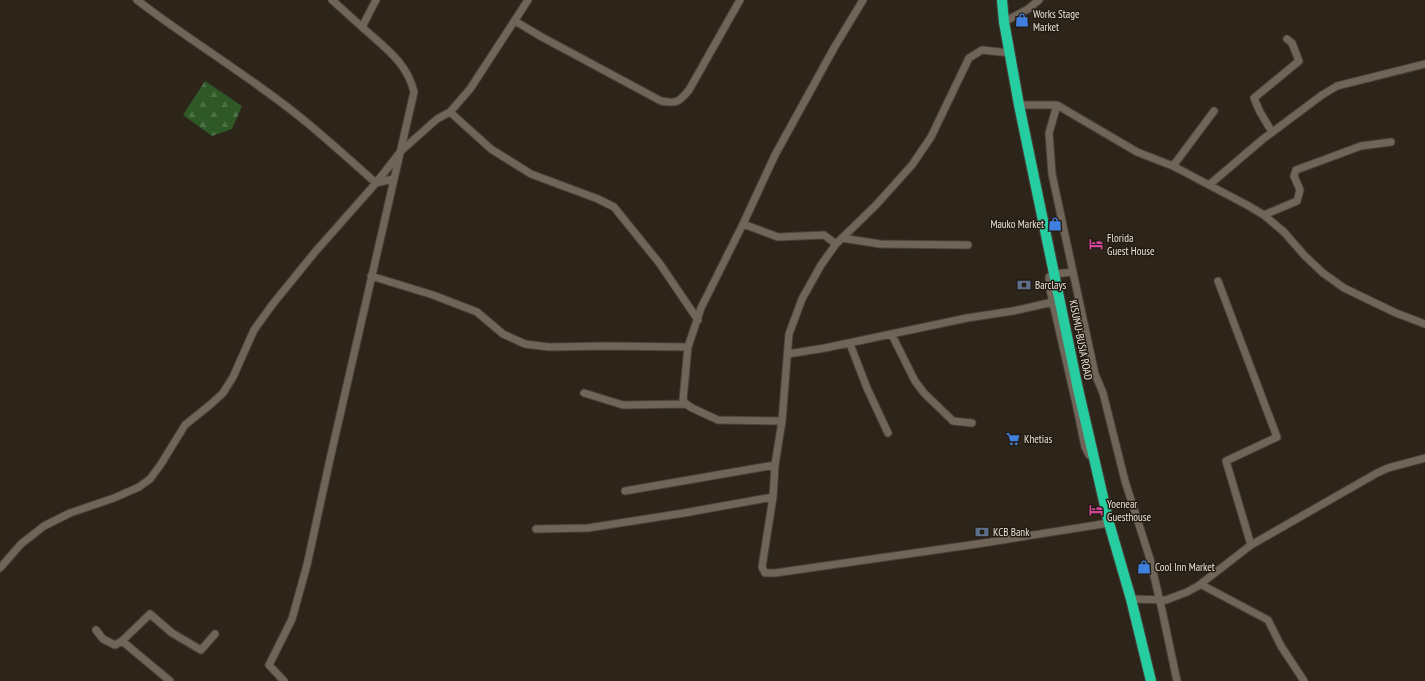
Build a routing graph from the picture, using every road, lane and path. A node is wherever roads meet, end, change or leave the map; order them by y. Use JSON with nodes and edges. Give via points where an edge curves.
{"nodes":[{"id":1,"x":137,"y":0,"type":"edge"},
{"id":2,"x":332,"y":0,"type":"edge"},
{"id":3,"x":376,"y":0,"type":"edge"},
{"id":4,"x":528,"y":0,"type":"edge"},
{"id":5,"x":740,"y":0,"type":"edge"},
{"id":6,"x":863,"y":0,"type":"edge"},
{"id":7,"x":1002,"y":0,"type":"edge"},
{"id":8,"x":1039,"y":0,"type":"edge"},
{"id":9,"x":515,"y":21,"type":"junction"},
{"id":10,"x":1004,"y":22,"type":"junction"},
{"id":11,"x":362,"y":27,"type":"junction"},
{"id":12,"x":1287,"y":39,"type":"dead end"},
{"id":13,"x":1010,"y":53,"type":"junction"},
{"id":14,"x":1425,"y":64,"type":"edge"},
{"id":15,"x":1019,"y":105,"type":"junction"},
{"id":16,"x":1057,"y":105,"type":"junction"},
{"id":17,"x":450,"y":112,"type":"junction"},
{"id":18,"x":1214,"y":112,"type":"dead end"},
{"id":19,"x":1272,"y":132,"type":"junction"},
{"id":20,"x":1391,"y":142,"type":"dead end"},
{"id":21,"x":401,"y":151,"type":"junction"},
{"id":22,"x":1173,"y":166,"type":"junction"},
{"id":23,"x":393,"y":179,"type":"junction"},
{"id":24,"x":376,"y":183,"type":"junction"},
{"id":25,"x":1209,"y":185,"type":"junction"},
{"id":26,"x":1264,"y":215,"type":"junction"},
{"id":27,"x":743,"y":224,"type":"junction"},
{"id":28,"x":842,"y":238,"type":"junction"},
{"id":29,"x":836,"y":244,"type":"junction"},
{"id":30,"x":968,"y":245,"type":"dead end"},
{"id":31,"x":1073,"y":272,"type":"junction"},
{"id":32,"x":1055,"y":274,"type":"junction"},
{"id":33,"x":371,"y":276,"type":"junction"},
{"id":34,"x":1218,"y":281,"type":"dead end"},
{"id":35,"x":1053,"y":302,"type":"junction"},
{"id":36,"x":698,"y":320,"type":"junction"},
{"id":37,"x":1425,"y":324,"type":"edge"},
{"id":38,"x":892,"y":335,"type":"junction"},
{"id":39,"x":850,"y":344,"type":"junction"},
{"id":40,"x":688,"y":347,"type":"junction"},
{"id":41,"x":788,"y":354,"type":"junction"},
{"id":42,"x":584,"y":393,"type":"dead end"},
{"id":43,"x":686,"y":404,"type":"junction"},
{"id":44,"x":782,"y":421,"type":"junction"},
{"id":45,"x":972,"y":423,"type":"dead end"},
{"id":46,"x":888,"y":433,"type":"dead end"},
{"id":47,"x":1094,"y":454,"type":"junction"},
{"id":48,"x":1425,"y":458,"type":"edge"},
{"id":49,"x":774,"y":465,"type":"junction"},
{"id":50,"x":625,"y":491,"type":"dead end"},
{"id":51,"x":773,"y":496,"type":"junction"},
{"id":52,"x":1110,"y":523,"type":"junction"},
{"id":53,"x":536,"y":530,"type":"dead end"},
{"id":54,"x":1251,"y":545,"type":"junction"},
{"id":55,"x":0,"y":568,"type":"edge"},
{"id":56,"x":1202,"y":585,"type":"dead end"},
{"id":57,"x":1131,"y":600,"type":"junction"},
{"id":58,"x":1160,"y":601,"type":"junction"},
{"id":59,"x":96,"y":630,"type":"dead end"},
{"id":60,"x":215,"y":634,"type":"dead end"},
{"id":61,"x":122,"y":641,"type":"junction"},
{"id":62,"x":170,"y":681,"type":"edge"},
{"id":63,"x":284,"y":681,"type":"edge"},
{"id":64,"x":1151,"y":681,"type":"edge"},
{"id":65,"x":1177,"y":681,"type":"edge"},
{"id":66,"x":1304,"y":681,"type":"edge"}],
"edges":[{"from":1,"to":24,"type":"street","via":[[300,117]]},
{"from":2,"to":11,"type":"street"},
{"from":3,"to":11,"type":"street"},
{"from":4,"to":9,"type":"street"},
{"from":5,"to":9,"type":"street","via":[[689,90],[673,104],[655,98]]},
{"from":6,"to":27,"type":"street","via":[[775,155]]},
{"from":7,"to":10,"type":"highway","name":"KISUMU-BUSIA ROAD"},
{"from":8,"to":10,"type":"street"},
{"from":9,"to":17,"type":"street","via":[[470,90]]},
{"from":10,"to":13,"type":"highway","name":"KISUMU-BUSIA ROAD"},
{"from":11,"to":21,"type":"street","via":[[393,54],[406,69],[411,81],[414,92]]},
{"from":12,"to":19,"type":"street","via":[[1292,43],[1298,61],[1254,98]]},
{"from":13,"to":15,"type":"highway","name":"KISUMU-BUSIA ROAD"},
{"from":13,"to":28,"type":"street","via":[[982,50],[969,58],[931,137],[912,165]]},
{"from":14,"to":19,"type":"street","via":[[1337,86],[1322,94]]},
{"from":15,"to":16,"type":"street"},
{"from":15,"to":32,"type":"highway","name":"KISUMU-BUSIA ROAD"},
{"from":16,"to":22,"type":"street","via":[[1137,152]]},
{"from":16,"to":31,"type":"street","via":[[1049,133],[1052,174]]},
{"from":17,"to":21,"type":"street","via":[[437,119]]},
{"from":17,"to":36,"type":"street","via":[[491,149],[531,174],[614,207],[660,264]]},
{"from":18,"to":22,"type":"street"},
{"from":19,"to":25,"type":"street"},
{"from":20,"to":26,"type":"street","via":[[1361,146],[1296,170],[1294,176],[1300,190],[1297,201]]},
{"from":21,"to":23,"type":"street"},
{"from":21,"to":24,"type":"street"},
{"from":22,"to":25,"type":"street"},
{"from":23,"to":24,"type":"street"},
{"from":23,"to":33,"type":"street"},
{"from":24,"to":55,"type":"street","via":[[272,305],[254,330],[223,393],[185,425],[150,479],[139,487],[70,513],[44,526],[21,544]]},
{"from":25,"to":26,"type":"street"},
{"from":26,"to":37,"type":"street","via":[[1323,273],[1344,288]]},
{"from":27,"to":29,"type":"street","via":[[778,237],[824,235]]},
{"from":27,"to":36,"type":"street","via":[[701,308]]},
{"from":28,"to":29,"type":"street"},
{"from":28,"to":30,"type":"street","via":[[880,244]]},
{"from":29,"to":41,"type":"street","via":[[802,299],[789,334]]},
{"from":31,"to":32,"type":"street"},
{"from":31,"to":58,"type":"street","via":[[1095,374],[1103,393],[1125,481],[1142,532]]},
{"from":32,"to":35,"type":"street","via":[[1049,277]]},
{"from":32,"to":47,"type":"highway","name":"KISUMU-BUSIA ROAD"},
{"from":33,"to":40,"type":"street","via":[[477,312],[504,334],[525,344],[550,347]]},
{"from":33,"to":63,"type":"street","via":[[307,565],[292,619],[269,665]]},
{"from":34,"to":54,"type":"street","via":[[1276,437],[1226,461]]},
{"from":35,"to":38,"type":"street"},
{"from":35,"to":47,"type":"street","via":[[1084,447],[1089,455]]},
{"from":36,"to":40,"type":"street"},
{"from":38,"to":39,"type":"street"},
{"from":38,"to":45,"type":"street","via":[[915,381],[924,393],[954,421]]},
{"from":39,"to":41,"type":"street"},
{"from":39,"to":46,"type":"street"},
{"from":40,"to":43,"type":"street","via":[[683,400]]},
{"from":41,"to":44,"type":"street"},
{"from":42,"to":43,"type":"street","via":[[623,405]]},
{"from":43,"to":44,"type":"street","via":[[718,420]]},
{"from":44,"to":49,"type":"street"},
{"from":47,"to":52,"type":"highway","name":"KISUMU-BUSIA ROAD"},
{"from":48,"to":54,"type":"street","via":[[1377,473]]},
{"from":49,"to":50,"type":"street"},
{"from":49,"to":51,"type":"street"},
{"from":51,"to":52,"type":"street","via":[[762,567],[770,573]]},
{"from":51,"to":53,"type":"street","via":[[588,528]]},
{"from":52,"to":57,"type":"highway","name":"KISUMU-BUSIA ROAD"},
{"from":54,"to":58,"type":"street","via":[[1198,586]]},
{"from":56,"to":66,"type":"street","via":[[1268,620]]},
{"from":57,"to":58,"type":"street"},
{"from":57,"to":64,"type":"highway","name":"KISUMU-BUSIA ROAD"},
{"from":58,"to":65,"type":"street"},
{"from":59,"to":61,"type":"street","via":[[103,639],[115,645]]},
{"from":60,"to":61,"type":"street","via":[[201,650],[172,633],[150,614]]},
{"from":61,"to":62,"type":"street"}]}
